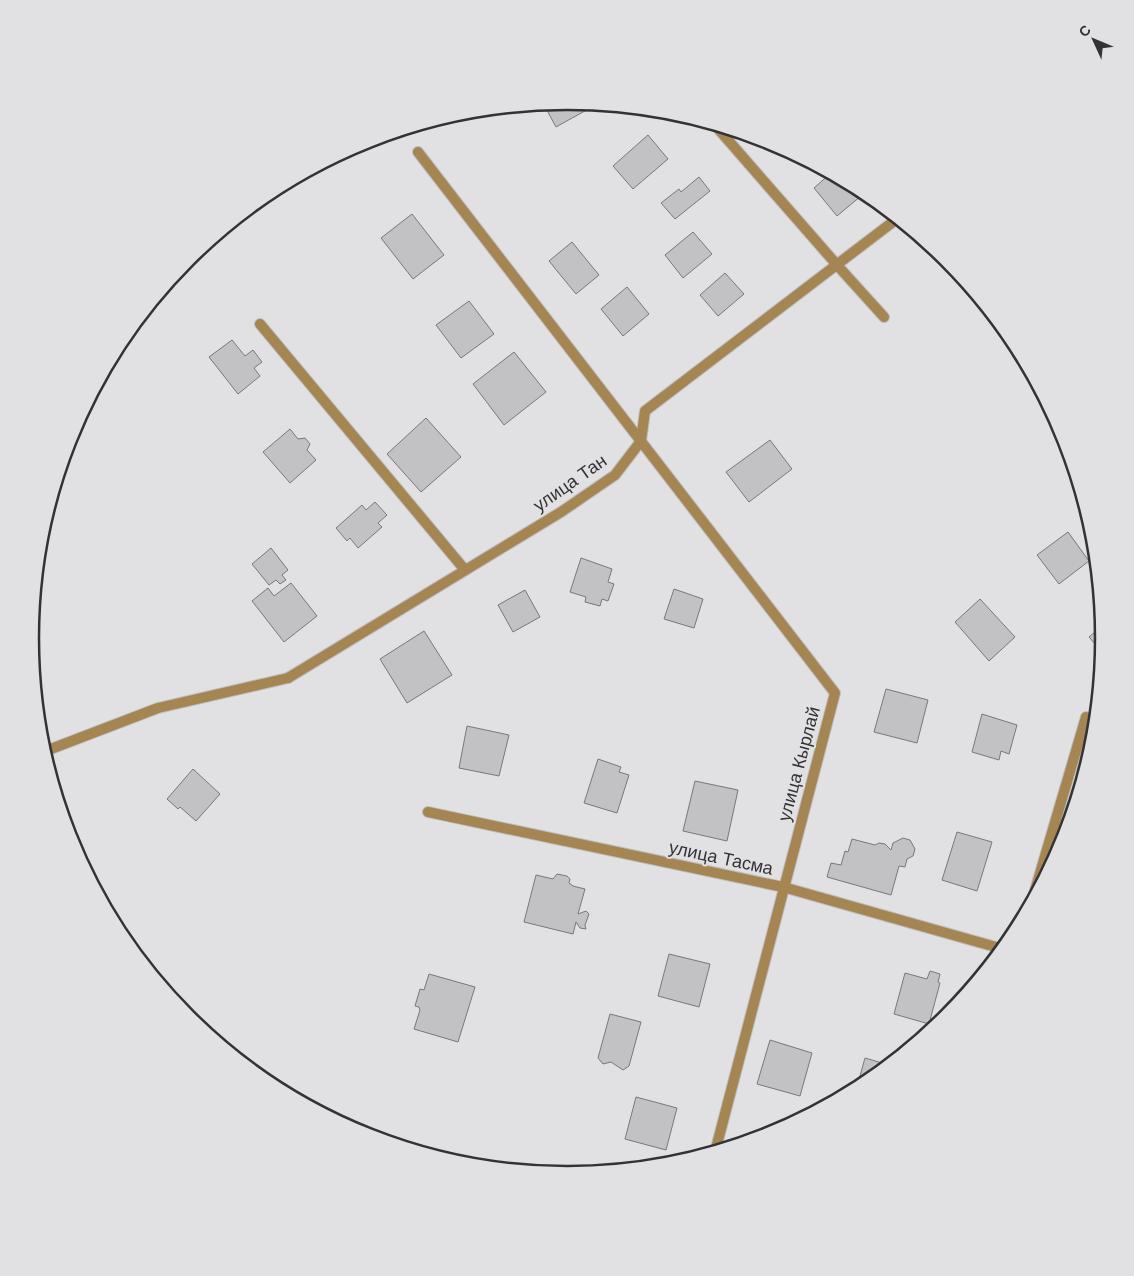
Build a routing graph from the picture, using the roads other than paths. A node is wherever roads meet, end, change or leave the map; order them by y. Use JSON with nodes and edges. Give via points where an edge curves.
{"nodes":[{"id":1,"x":722,"y":134,"type":"edge"},
{"id":2,"x":418,"y":152,"type":"dead end"},
{"id":3,"x":893,"y":222,"type":"edge"},
{"id":4,"x":837,"y":266,"type":"junction"},
{"id":5,"x":884,"y":317,"type":"dead end"},
{"id":6,"x":260,"y":324,"type":"dead end"},
{"id":7,"x":641,"y":441,"type":"junction"},
{"id":8,"x":465,"y":570,"type":"junction"},
{"id":9,"x":1086,"y":717,"type":"dead end"},
{"id":10,"x":51,"y":749,"type":"edge"},
{"id":11,"x":428,"y":812,"type":"dead end"},
{"id":12,"x":1040,"y":874,"type":"edge"},
{"id":13,"x":783,"y":888,"type":"junction"},
{"id":14,"x":995,"y":948,"type":"edge"},
{"id":15,"x":717,"y":1144,"type":"edge"}],
"edges":[{"from":1,"to":4,"type":"street"},
{"from":2,"to":7,"type":"street"},
{"from":3,"to":4,"type":"street"},
{"from":4,"to":5,"type":"street"},
{"from":4,"to":7,"type":"street","via":[[645,411]]},
{"from":6,"to":8,"type":"street"},
{"from":7,"to":8,"type":"street","name":"улица Тан","via":[[615,474],[561,512]]},
{"from":7,"to":13,"type":"street","name":"улица Кырлай","via":[[835,693]]},
{"from":8,"to":10,"type":"street","name":"улица Тан","via":[[288,678],[158,708]]},
{"from":9,"to":12,"type":"street"},
{"from":11,"to":13,"type":"street","name":"улица Тасма"},
{"from":13,"to":14,"type":"street","name":"улица Тасма"},
{"from":13,"to":15,"type":"street","name":"улица Кырлай"}]}
